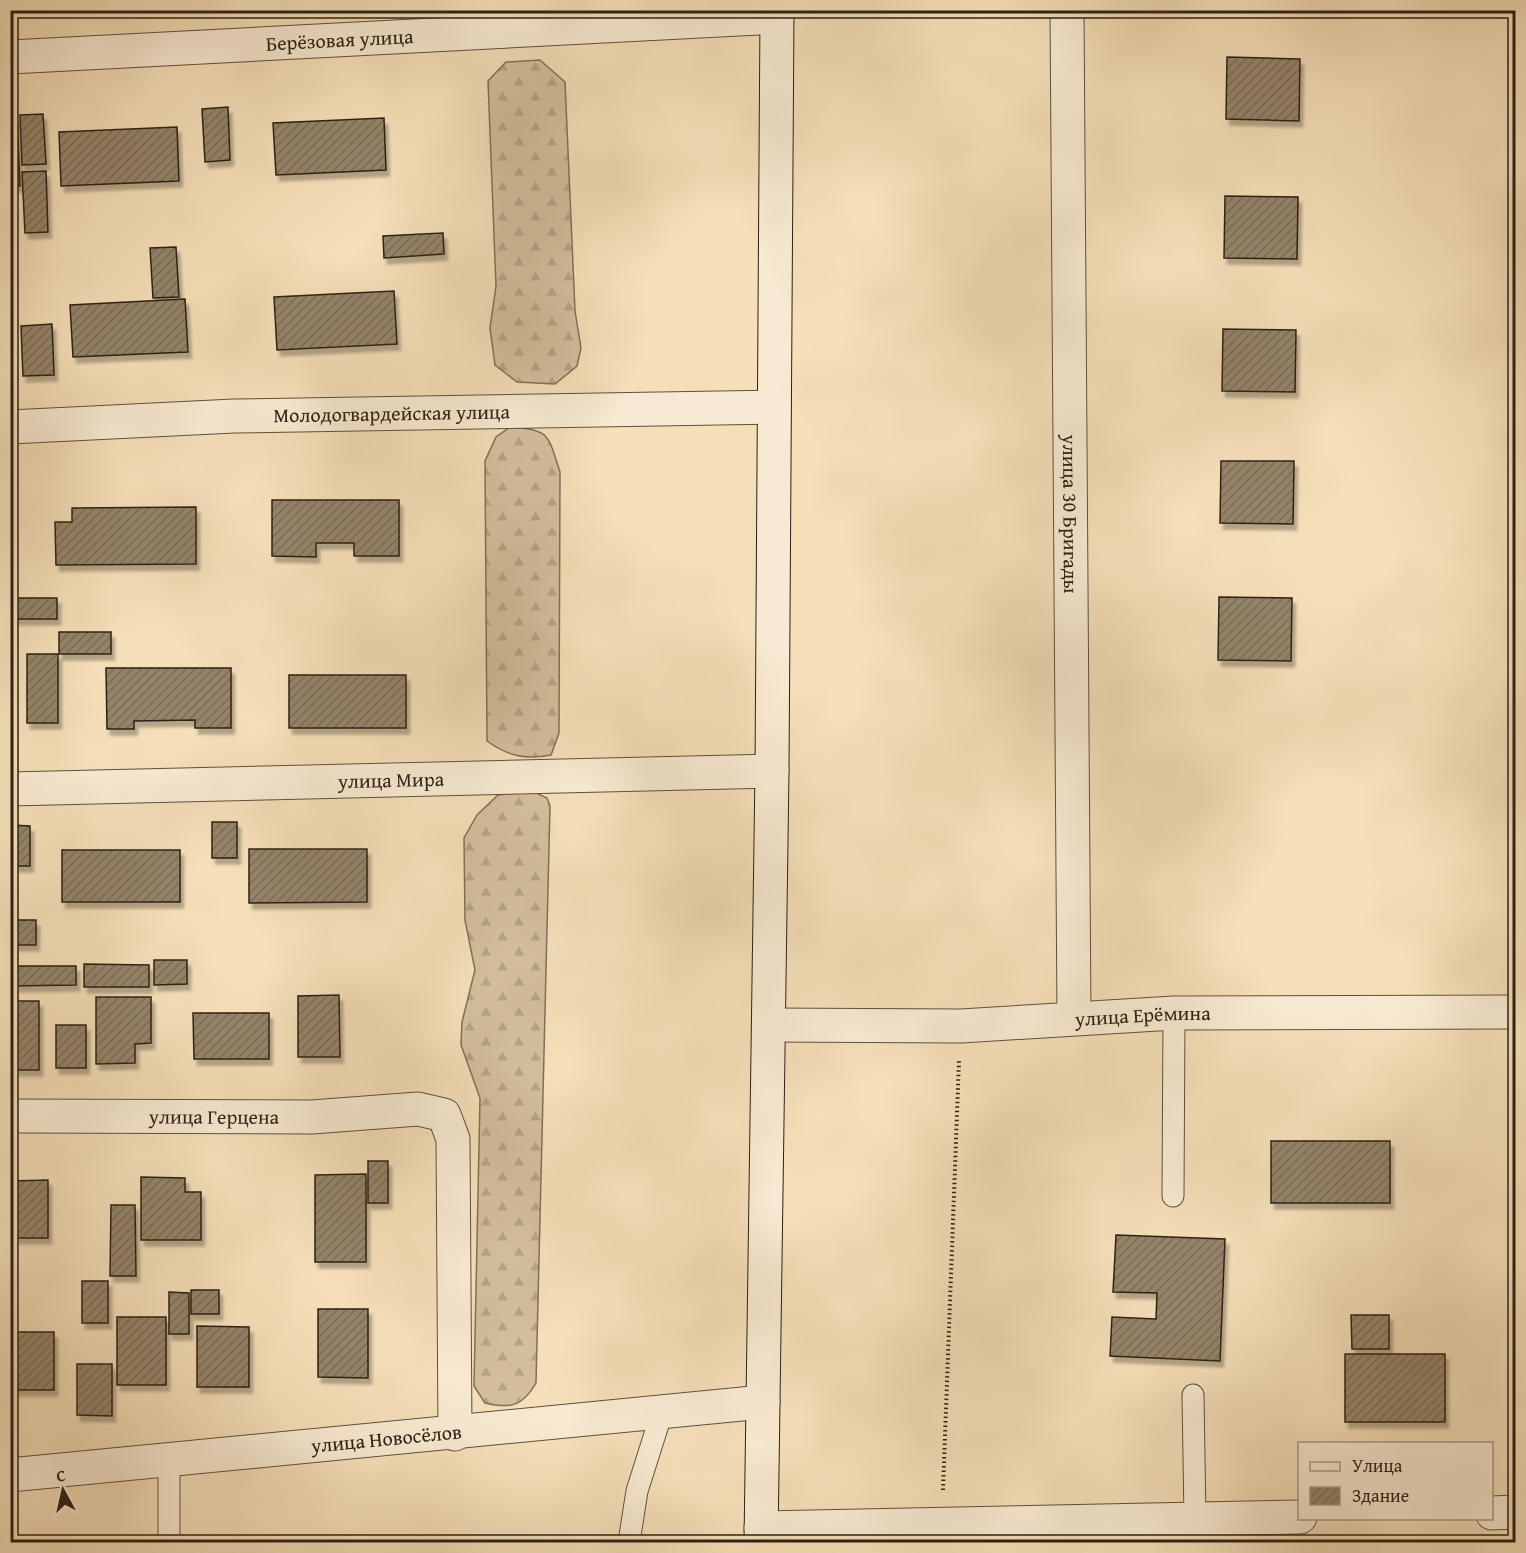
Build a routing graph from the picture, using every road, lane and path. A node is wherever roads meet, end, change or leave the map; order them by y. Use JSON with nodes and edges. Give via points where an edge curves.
{"nodes":[{"id":1,"x":1067,"y":10,"type":"edge"},
{"id":2,"x":777,"y":14,"type":"edge"},
{"id":3,"x":10,"y":57,"type":"edge"},
{"id":4,"x":774,"y":407,"type":"junction"},
{"id":5,"x":10,"y":427,"type":"edge"},
{"id":6,"x":772,"y":771,"type":"junction"},
{"id":7,"x":10,"y":789,"type":"edge"},
{"id":8,"x":1515,"y":1012,"type":"edge"},
{"id":9,"x":1174,"y":1013,"type":"junction"},
{"id":10,"x":1074,"y":1017,"type":"junction"},
{"id":11,"x":769,"y":1025,"type":"junction"},
{"id":12,"x":961,"y":1026,"type":"junction"},
{"id":13,"x":10,"y":1116,"type":"edge"},
{"id":14,"x":1173,"y":1196,"type":"dead end"},
{"id":15,"x":1193,"y":1395,"type":"dead end"},
{"id":16,"x":763,"y":1402,"type":"junction"},
{"id":17,"x":662,"y":1412,"type":"junction"},
{"id":18,"x":455,"y":1434,"type":"junction"},
{"id":19,"x":169,"y":1459,"type":"junction"},
{"id":20,"x":10,"y":1475,"type":"edge"},
{"id":21,"x":1515,"y":1512,"type":"edge"},
{"id":22,"x":1493,"y":1513,"type":"edge"},
{"id":23,"x":1298,"y":1517,"type":"edge"},
{"id":24,"x":1195,"y":1519,"type":"junction"},
{"id":25,"x":942,"y":1524,"type":"junction"},
{"id":26,"x":909,"y":1534,"type":"edge"},
{"id":27,"x":761,"y":1535,"type":"edge"},
{"id":28,"x":169,"y":1542,"type":"edge"},
{"id":29,"x":629,"y":1542,"type":"edge"}],
"edges":[{"from":1,"to":10,"type":"street","name":"улица 30 Бригады"},
{"from":2,"to":3,"type":"street","name":"Берёзовая улица"},
{"from":2,"to":4,"type":"street"},
{"from":4,"to":5,"type":"street","name":"Молодогвардейская улица","via":[[234,416]]},
{"from":4,"to":6,"type":"street"},
{"from":6,"to":7,"type":"street","name":"улица Мира"},
{"from":6,"to":11,"type":"street"},
{"from":8,"to":9,"type":"street","name":"улица Ерёмина"},
{"from":9,"to":10,"type":"street","name":"улица Ерёмина"},
{"from":9,"to":14,"type":"lane"},
{"from":10,"to":12,"type":"street","name":"улица Ерёмина"},
{"from":11,"to":12,"type":"street","name":"улица Ерёмина"},
{"from":11,"to":16,"type":"street"},
{"from":12,"to":25,"type":"path"},
{"from":13,"to":18,"type":"street","name":"улица Герцена","via":[[312,1117],[418,1109],[444,1115],[453,1139]]},
{"from":15,"to":24,"type":"lane"},
{"from":16,"to":17,"type":"street","name":"улица Новосёлов"},
{"from":16,"to":27,"type":"street"},
{"from":17,"to":18,"type":"street","name":"улица Новосёлов"},
{"from":17,"to":29,"type":"lane","via":[[637,1491]]},
{"from":18,"to":19,"type":"street","name":"улица Новосёлов"},
{"from":19,"to":20,"type":"street","name":"улица Новосёлов"},
{"from":19,"to":28,"type":"lane"},
{"from":21,"to":22,"type":"street"},
{"from":23,"to":24,"type":"street"},
{"from":24,"to":25,"type":"street"},
{"from":25,"to":26,"type":"street"},
{"from":26,"to":27,"type":"street"}]}
